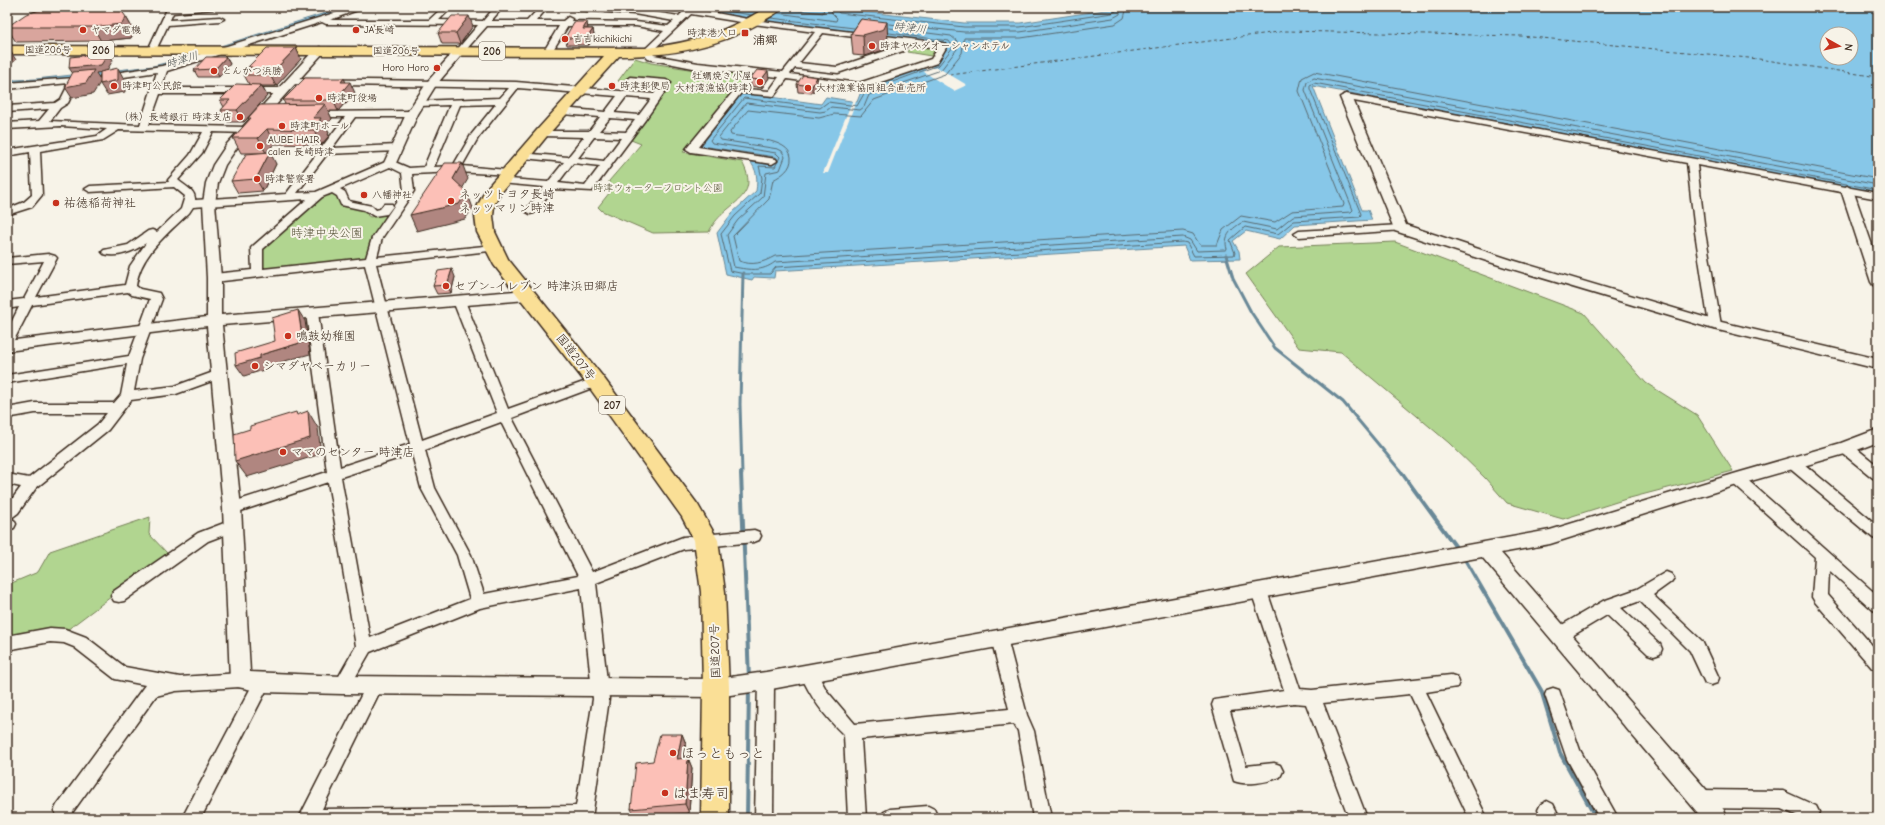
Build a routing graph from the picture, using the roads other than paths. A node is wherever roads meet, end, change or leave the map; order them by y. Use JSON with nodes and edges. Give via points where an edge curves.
{"nodes":[{"id":1,"x":50,"y":7,"type":"edge"},
{"id":2,"x":213,"y":7,"type":"edge"},
{"id":3,"x":362,"y":7,"type":"edge"},
{"id":4,"x":448,"y":7,"type":"edge"},
{"id":5,"x":499,"y":7,"type":"edge"},
{"id":6,"x":544,"y":7,"type":"edge"},
{"id":7,"x":667,"y":7,"type":"edge"},
{"id":8,"x":776,"y":7,"type":"edge"},
{"id":9,"x":577,"y":8,"type":"edge"},
{"id":10,"x":171,"y":9,"type":"edge"},
{"id":11,"x":691,"y":9,"type":"edge"},
{"id":12,"x":680,"y":19,"type":"junction"},
{"id":13,"x":220,"y":20,"type":"dead end"},
{"id":14,"x":313,"y":22,"type":"junction"},
{"id":15,"x":753,"y":22,"type":"junction"},
{"id":16,"x":165,"y":23,"type":"junction"},
{"id":17,"x":431,"y":23,"type":"junction"},
{"id":18,"x":484,"y":24,"type":"junction"},
{"id":19,"x":530,"y":24,"type":"junction"},
{"id":20,"x":564,"y":24,"type":"junction"},
{"id":21,"x":670,"y":29,"type":"junction"},
{"id":22,"x":820,"y":31,"type":"junction"},
{"id":23,"x":7,"y":34,"type":"edge"},
{"id":24,"x":906,"y":41,"type":"junction"},
{"id":25,"x":7,"y":50,"type":"edge"},
{"id":26,"x":152,"y":50,"type":"junction"},
{"id":27,"x":226,"y":50,"type":"junction"},
{"id":28,"x":320,"y":50,"type":"junction"},
{"id":29,"x":460,"y":51,"type":"junction"},
{"id":30,"x":548,"y":51,"type":"junction"},
{"id":31,"x":615,"y":52,"type":"junction"},
{"id":32,"x":646,"y":52,"type":"junction"},
{"id":33,"x":793,"y":65,"type":"junction"},
{"id":34,"x":163,"y":69,"type":"junction"},
{"id":35,"x":754,"y":71,"type":"junction"},
{"id":36,"x":785,"y":75,"type":"junction"},
{"id":37,"x":75,"y":80,"type":"junction"},
{"id":38,"x":630,"y":80,"type":"dead end"},
{"id":39,"x":432,"y":83,"type":"junction"},
{"id":40,"x":516,"y":85,"type":"junction"},
{"id":41,"x":7,"y":86,"type":"edge"},
{"id":42,"x":287,"y":86,"type":"junction"},
{"id":43,"x":582,"y":90,"type":"junction"},
{"id":44,"x":739,"y":90,"type":"junction"},
{"id":45,"x":156,"y":91,"type":"junction"},
{"id":46,"x":624,"y":94,"type":"junction"},
{"id":47,"x":657,"y":97,"type":"junction"},
{"id":48,"x":1346,"y":97,"type":"joint"},
{"id":49,"x":456,"y":102,"type":"junction"},
{"id":50,"x":502,"y":102,"type":"junction"},
{"id":51,"x":419,"y":103,"type":"junction"},
{"id":52,"x":58,"y":106,"type":"junction"},
{"id":53,"x":7,"y":109,"type":"edge"},
{"id":54,"x":562,"y":111,"type":"junction"},
{"id":55,"x":412,"y":114,"type":"junction"},
{"id":56,"x":261,"y":115,"type":"junction"},
{"id":57,"x":276,"y":115,"type":"edge"},
{"id":58,"x":306,"y":115,"type":"edge"},
{"id":59,"x":352,"y":115,"type":"junction"},
{"id":60,"x":606,"y":115,"type":"junction"},
{"id":61,"x":642,"y":118,"type":"junction"},
{"id":62,"x":43,"y":123,"type":"junction"},
{"id":63,"x":7,"y":126,"type":"edge"},
{"id":64,"x":144,"y":126,"type":"junction"},
{"id":65,"x":117,"y":127,"type":"junction"},
{"id":66,"x":209,"y":129,"type":"junction"},
{"id":67,"x":246,"y":130,"type":"junction"},
{"id":68,"x":542,"y":133,"type":"junction"},
{"id":69,"x":591,"y":134,"type":"junction"},
{"id":70,"x":629,"y":135,"type":"junction"},
{"id":71,"x":397,"y":148,"type":"junction"},
{"id":72,"x":35,"y":149,"type":"junction"},
{"id":73,"x":325,"y":151,"type":"junction"},
{"id":74,"x":7,"y":153,"type":"edge"},
{"id":75,"x":523,"y":155,"type":"junction"},
{"id":76,"x":571,"y":160,"type":"junction"},
{"id":77,"x":772,"y":161,"type":"dead end"},
{"id":78,"x":1692,"y":162,"type":"junction"},
{"id":79,"x":390,"y":163,"type":"junction"},
{"id":80,"x":607,"y":164,"type":"junction"},
{"id":81,"x":428,"y":169,"type":"junction"},
{"id":82,"x":456,"y":169,"type":"junction"},
{"id":83,"x":407,"y":171,"type":"junction"},
{"id":84,"x":504,"y":177,"type":"junction"},
{"id":85,"x":175,"y":184,"type":"junction"},
{"id":86,"x":550,"y":186,"type":"junction"},
{"id":87,"x":332,"y":188,"type":"junction"},
{"id":88,"x":90,"y":189,"type":"dead end"},
{"id":89,"x":1847,"y":190,"type":"junction"},
{"id":90,"x":318,"y":195,"type":"junction"},
{"id":91,"x":290,"y":196,"type":"junction"},
{"id":92,"x":1878,"y":196,"type":"edge"},
{"id":93,"x":209,"y":203,"type":"junction"},
{"id":94,"x":189,"y":204,"type":"junction"},
{"id":95,"x":388,"y":206,"type":"dead end"},
{"id":96,"x":530,"y":211,"type":"dead end"},
{"id":97,"x":7,"y":212,"type":"edge"},
{"id":98,"x":168,"y":227,"type":"junction"},
{"id":99,"x":1400,"y":228,"type":"junction"},
{"id":100,"x":1298,"y":234,"type":"dead end"},
{"id":101,"x":494,"y":248,"type":"junction"},
{"id":102,"x":108,"y":252,"type":"dead end"},
{"id":103,"x":7,"y":262,"type":"edge"},
{"id":104,"x":370,"y":262,"type":"junction"},
{"id":105,"x":258,"y":273,"type":"junction"},
{"id":106,"x":214,"y":278,"type":"junction"},
{"id":107,"x":1878,"y":282,"type":"edge"},
{"id":108,"x":130,"y":287,"type":"junction"},
{"id":109,"x":527,"y":296,"type":"junction"},
{"id":110,"x":460,"y":301,"type":"junction"},
{"id":111,"x":27,"y":302,"type":"junction"},
{"id":112,"x":7,"y":305,"type":"edge"},
{"id":113,"x":382,"y":307,"type":"junction"},
{"id":114,"x":312,"y":313,"type":"junction"},
{"id":115,"x":214,"y":320,"type":"junction"},
{"id":116,"x":1715,"y":325,"type":"junction"},
{"id":117,"x":147,"y":327,"type":"junction"},
{"id":118,"x":7,"y":342,"type":"edge"},
{"id":119,"x":7,"y":346,"type":"edge"},
{"id":120,"x":134,"y":359,"type":"junction"},
{"id":121,"x":1878,"y":364,"type":"edge"},
{"id":122,"x":219,"y":374,"type":"junction"},
{"id":123,"x":7,"y":379,"type":"edge"},
{"id":124,"x":596,"y":382,"type":"junction"},
{"id":125,"x":128,"y":396,"type":"junction"},
{"id":126,"x":119,"y":408,"type":"junction"},
{"id":127,"x":7,"y":413,"type":"edge"},
{"id":128,"x":504,"y":415,"type":"junction"},
{"id":129,"x":1878,"y":435,"type":"edge"},
{"id":130,"x":418,"y":447,"type":"junction"},
{"id":131,"x":1846,"y":448,"type":"junction"},
{"id":132,"x":1793,"y":463,"type":"junction"},
{"id":133,"x":1878,"y":474,"type":"edge"},
{"id":134,"x":334,"y":475,"type":"junction"},
{"id":135,"x":7,"y":479,"type":"edge"},
{"id":136,"x":1737,"y":479,"type":"junction"},
{"id":137,"x":31,"y":484,"type":"junction"},
{"id":138,"x":232,"y":508,"type":"junction"},
{"id":139,"x":8,"y":521,"type":"edge"},
{"id":140,"x":232,"y":526,"type":"junction"},
{"id":141,"x":1878,"y":534,"type":"edge"},
{"id":142,"x":754,"y":536,"type":"dead end"},
{"id":143,"x":716,"y":540,"type":"junction"},
{"id":144,"x":1486,"y":549,"type":"junction"},
{"id":145,"x":1822,"y":555,"type":"junction"},
{"id":146,"x":1666,"y":578,"type":"dead end"},
{"id":147,"x":588,"y":580,"type":"junction"},
{"id":148,"x":1259,"y":592,"type":"junction"},
{"id":149,"x":1642,"y":594,"type":"junction"},
{"id":150,"x":119,"y":596,"type":"dead end"},
{"id":151,"x":479,"y":602,"type":"junction"},
{"id":152,"x":1878,"y":605,"type":"edge"},
{"id":153,"x":1608,"y":606,"type":"junction"},
{"id":154,"x":1561,"y":634,"type":"junction"},
{"id":155,"x":1000,"y":638,"type":"junction"},
{"id":156,"x":7,"y":643,"type":"edge"},
{"id":157,"x":364,"y":647,"type":"junction"},
{"id":158,"x":1654,"y":649,"type":"dead end"},
{"id":159,"x":1878,"y":663,"type":"edge"},
{"id":160,"x":808,"y":673,"type":"junction"},
{"id":161,"x":1711,"y":678,"type":"dead end"},
{"id":162,"x":240,"y":680,"type":"junction"},
{"id":163,"x":766,"y":681,"type":"junction"},
{"id":164,"x":1451,"y":682,"type":"dead end"},
{"id":165,"x":262,"y":683,"type":"junction"},
{"id":166,"x":180,"y":684,"type":"junction"},
{"id":167,"x":342,"y":685,"type":"junction"},
{"id":168,"x":375,"y":685,"type":"junction"},
{"id":169,"x":600,"y":687,"type":"junction"},
{"id":170,"x":726,"y":687,"type":"junction"},
{"id":171,"x":1415,"y":687,"type":"junction"},
{"id":172,"x":1553,"y":695,"type":"dead end"},
{"id":173,"x":1294,"y":696,"type":"junction"},
{"id":174,"x":1312,"y":697,"type":"junction"},
{"id":175,"x":1019,"y":716,"type":"junction"},
{"id":176,"x":852,"y":732,"type":"junction"},
{"id":177,"x":1274,"y":771,"type":"dead end"},
{"id":178,"x":1700,"y":799,"type":"junction"},
{"id":179,"x":63,"y":811,"type":"dead end"},
{"id":180,"x":1810,"y":812,"type":"dead end"},
{"id":181,"x":422,"y":817,"type":"edge"},
{"id":182,"x":584,"y":817,"type":"edge"},
{"id":183,"x":191,"y":818,"type":"edge"},
{"id":184,"x":715,"y":818,"type":"edge"},
{"id":185,"x":764,"y":818,"type":"edge"},
{"id":186,"x":857,"y":818,"type":"edge"},
{"id":187,"x":890,"y":818,"type":"edge"},
{"id":188,"x":928,"y":818,"type":"edge"},
{"id":189,"x":1042,"y":818,"type":"edge"},
{"id":190,"x":1358,"y":818,"type":"edge"},
{"id":191,"x":1478,"y":818,"type":"edge"},
{"id":192,"x":1609,"y":818,"type":"edge"},
{"id":193,"x":1716,"y":818,"type":"edge"}],
"edges":[{"from":1,"to":23,"type":"street"},
{"from":2,"to":10,"type":"street"},
{"from":3,"to":14,"type":"street"},
{"from":4,"to":17,"type":"street"},
{"from":5,"to":18,"type":"street"},
{"from":6,"to":19,"type":"street"},
{"from":7,"to":11,"type":"street"},
{"from":8,"to":15,"type":"highway","name":"国道206号","number":"206"},
{"from":9,"to":12,"type":"street","via":[[634,12]]},
{"from":9,"to":20,"type":"street"},
{"from":10,"to":16,"type":"street"},
{"from":11,"to":12,"type":"street"},
{"from":11,"to":15,"type":"street"},
{"from":12,"to":21,"type":"street"},
{"from":13,"to":16,"type":"street"},
{"from":14,"to":17,"type":"street"},
{"from":14,"to":27,"type":"street"},
{"from":15,"to":22,"type":"street"},
{"from":15,"to":32,"type":"highway","name":"国道206号","number":"206","via":[[704,44]]},
{"from":16,"to":26,"type":"street"},
{"from":17,"to":18,"type":"street"},
{"from":18,"to":19,"type":"street"},
{"from":18,"to":29,"type":"street"},
{"from":19,"to":20,"type":"street"},
{"from":20,"to":21,"type":"street","via":[[636,24]]},
{"from":20,"to":30,"type":"street"},
{"from":21,"to":32,"type":"street"},
{"from":22,"to":24,"type":"street"},
{"from":22,"to":33,"type":"street"},
{"from":24,"to":33,"type":"street","via":[[900,49],[838,70]]},
{"from":24,"to":36,"type":"street","via":[[943,46],[934,61],[860,86]]},
{"from":25,"to":26,"type":"highway","name":"国道206号","number":"206"},
{"from":26,"to":27,"type":"highway","name":"国道206号","number":"206"},
{"from":27,"to":28,"type":"highway","name":"国道206号","number":"206"},
{"from":27,"to":34,"type":"street"},
{"from":28,"to":29,"type":"highway","name":"国道206号","number":"206"},
{"from":28,"to":42,"type":"street"},
{"from":29,"to":30,"type":"highway","name":"国道206号","number":"206"},
{"from":29,"to":39,"type":"street"},
{"from":30,"to":31,"type":"highway","name":"国道206号","number":"206"},
{"from":31,"to":32,"type":"highway","name":"国道206号","number":"206"},
{"from":31,"to":43,"type":"highway","name":"国道207号","number":"207"},
{"from":32,"to":35,"type":"street","via":[[651,58],[662,61]]},
{"from":33,"to":36,"type":"street"},
{"from":34,"to":37,"type":"street"},
{"from":34,"to":45,"type":"street"},
{"from":35,"to":36,"type":"street"},
{"from":35,"to":44,"type":"street"},
{"from":36,"to":44,"type":"street","via":[[771,94]]},
{"from":37,"to":41,"type":"street"},
{"from":37,"to":52,"type":"street","via":[[65,101]]},
{"from":38,"to":47,"type":"street","via":[[666,83]]},
{"from":39,"to":40,"type":"street"},
{"from":39,"to":42,"type":"street"},
{"from":39,"to":51,"type":"street"},
{"from":40,"to":43,"type":"street"},
{"from":40,"to":50,"type":"street"},
{"from":42,"to":45,"type":"street"},
{"from":42,"to":56,"type":"street"},
{"from":43,"to":46,"type":"street"},
{"from":43,"to":54,"type":"highway","name":"国道207号","number":"207"},
{"from":44,"to":77,"type":"street","via":[[691,149]]},
{"from":45,"to":64,"type":"street"},
{"from":46,"to":47,"type":"street"},
{"from":46,"to":60,"type":"street"},
{"from":47,"to":61,"type":"street"},
{"from":48,"to":78,"type":"street"},
{"from":48,"to":99,"type":"street"},
{"from":49,"to":50,"type":"street"},
{"from":49,"to":51,"type":"street"},
{"from":49,"to":81,"type":"street"},
{"from":50,"to":82,"type":"street","via":[[474,137]]},
{"from":51,"to":55,"type":"street"},
{"from":52,"to":53,"type":"street"},
{"from":52,"to":62,"type":"street"},
{"from":54,"to":60,"type":"street"},
{"from":54,"to":68,"type":"highway","name":"国道207号","number":"207"},
{"from":55,"to":59,"type":"street"},
{"from":55,"to":71,"type":"street"},
{"from":56,"to":57,"type":"street"},
{"from":56,"to":67,"type":"street"},
{"from":58,"to":59,"type":"street"},
{"from":59,"to":73,"type":"street"},
{"from":60,"to":61,"type":"street"},
{"from":60,"to":69,"type":"street"},
{"from":61,"to":70,"type":"street"},
{"from":62,"to":63,"type":"street"},
{"from":62,"to":65,"type":"street"},
{"from":64,"to":65,"type":"street"},
{"from":64,"to":66,"type":"street"},
{"from":65,"to":72,"type":"street","via":[[100,138]]},
{"from":66,"to":67,"type":"street"},
{"from":66,"to":85,"type":"street","via":[[196,155],[173,180]]},
{"from":67,"to":93,"type":"street","via":[[231,146],[219,165],[212,182]]},
{"from":68,"to":69,"type":"street"},
{"from":68,"to":75,"type":"highway","name":"国道207号","number":"207"},
{"from":69,"to":70,"type":"street"},
{"from":69,"to":76,"type":"street"},
{"from":70,"to":80,"type":"street"},
{"from":71,"to":73,"type":"street"},
{"from":71,"to":79,"type":"street"},
{"from":72,"to":74,"type":"street"},
{"from":72,"to":97,"type":"street","via":[[37,195],[34,202]]},
{"from":73,"to":91,"type":"street"},
{"from":75,"to":76,"type":"street"},
{"from":75,"to":84,"type":"highway","name":"国道207号","number":"207"},
{"from":76,"to":80,"type":"street"},
{"from":76,"to":86,"type":"street"},
{"from":78,"to":89,"type":"street"},
{"from":78,"to":116,"type":"street"},
{"from":79,"to":83,"type":"street"},
{"from":79,"to":87,"type":"street"},
{"from":80,"to":86,"type":"street","via":[[588,189]]},
{"from":81,"to":82,"type":"street"},
{"from":81,"to":83,"type":"street"},
{"from":82,"to":84,"type":"street"},
{"from":83,"to":104,"type":"street","via":[[409,191],[377,238]]},
{"from":84,"to":86,"type":"street"},
{"from":84,"to":101,"type":"highway","name":"国道207号","number":"207","via":[[486,205],[484,216],[486,232]]},
{"from":85,"to":88,"type":"street"},
{"from":85,"to":94,"type":"street","via":[[182,187],[190,196]]},
{"from":86,"to":96,"type":"street"},
{"from":87,"to":90,"type":"street"},
{"from":87,"to":95,"type":"street","via":[[341,194],[345,203],[368,208],[374,213],[383,212]]},
{"from":89,"to":92,"type":"street"},
{"from":89,"to":107,"type":"street"},
{"from":90,"to":91,"type":"street"},
{"from":90,"to":105,"type":"street","via":[[257,248]]},
{"from":91,"to":93,"type":"street"},
{"from":93,"to":94,"type":"street"},
{"from":93,"to":106,"type":"street"},
{"from":94,"to":98,"type":"street"},
{"from":98,"to":102,"type":"street","via":[[159,227],[132,248]]},
{"from":98,"to":108,"type":"street","via":[[143,254],[130,280]]},
{"from":99,"to":100,"type":"street"},
{"from":99,"to":116,"type":"street"},
{"from":101,"to":104,"type":"street"},
{"from":101,"to":109,"type":"highway","name":"国道207号","number":"207","via":[[500,261]]},
{"from":103,"to":111,"type":"street","via":[[52,258]]},
{"from":104,"to":105,"type":"street"},
{"from":104,"to":113,"type":"street"},
{"from":105,"to":106,"type":"street"},
{"from":106,"to":115,"type":"street"},
{"from":108,"to":111,"type":"street"},
{"from":108,"to":117,"type":"street","via":[[136,292],[155,296]]},
{"from":109,"to":110,"type":"street"},
{"from":109,"to":124,"type":"highway","name":"国道207号","number":"207"},
{"from":110,"to":113,"type":"street"},
{"from":110,"to":128,"type":"street"},
{"from":111,"to":112,"type":"street"},
{"from":111,"to":118,"type":"street"},
{"from":113,"to":114,"type":"street"},
{"from":113,"to":130,"type":"street"},
{"from":114,"to":115,"type":"street"},
{"from":114,"to":134,"type":"street"},
{"from":115,"to":117,"type":"street"},
{"from":115,"to":122,"type":"street"},
{"from":116,"to":121,"type":"street"},
{"from":117,"to":119,"type":"street"},
{"from":117,"to":120,"type":"street"},
{"from":120,"to":123,"type":"street"},
{"from":120,"to":125,"type":"street"},
{"from":122,"to":125,"type":"street","via":[[176,390]]},
{"from":122,"to":138,"type":"street"},
{"from":124,"to":128,"type":"street"},
{"from":124,"to":143,"type":"highway","name":"国道207号","number":"207","via":[[690,511]]},
{"from":125,"to":126,"type":"street"},
{"from":126,"to":127,"type":"street","via":[[35,408]]},
{"from":126,"to":137,"type":"street","via":[[103,427]]},
{"from":128,"to":130,"type":"street"},
{"from":128,"to":147,"type":"street"},
{"from":129,"to":131,"type":"street"},
{"from":130,"to":134,"type":"street"},
{"from":130,"to":151,"type":"street","via":[[428,488],[464,555]]},
{"from":131,"to":132,"type":"street"},
{"from":131,"to":133,"type":"street"},
{"from":132,"to":136,"type":"street"},
{"from":132,"to":141,"type":"street"},
{"from":134,"to":138,"type":"street"},
{"from":134,"to":157,"type":"street"},
{"from":135,"to":137,"type":"street"},
{"from":136,"to":144,"type":"street","via":[[1550,538]]},
{"from":136,"to":145,"type":"street"},
{"from":137,"to":139,"type":"street","via":[[13,509]]},
{"from":138,"to":140,"type":"street"},
{"from":140,"to":150,"type":"street","via":[[203,537]]},
{"from":140,"to":162,"type":"street"},
{"from":142,"to":143,"type":"street"},
{"from":143,"to":147,"type":"street","via":[[683,543]]},
{"from":143,"to":170,"type":"highway","name":"国道207号","number":"207","via":[[713,592]]},
{"from":144,"to":148,"type":"street"},
{"from":144,"to":154,"type":"street"},
{"from":145,"to":152,"type":"street"},
{"from":145,"to":159,"type":"street","via":[[1820,596]]},
{"from":146,"to":149,"type":"street"},
{"from":147,"to":151,"type":"street"},
{"from":147,"to":169,"type":"street"},
{"from":148,"to":155,"type":"street"},
{"from":148,"to":173,"type":"street"},
{"from":149,"to":153,"type":"street"},
{"from":149,"to":161,"type":"street","via":[[1696,646]]},
{"from":151,"to":157,"type":"street"},
{"from":153,"to":154,"type":"street"},
{"from":153,"to":158,"type":"street"},
{"from":154,"to":178,"type":"street"},
{"from":155,"to":160,"type":"street"},
{"from":155,"to":175,"type":"street"},
{"from":156,"to":166,"type":"street","via":[[50,635],[65,636],[80,642],[121,674]]},
{"from":157,"to":167,"type":"street"},
{"from":160,"to":163,"type":"street"},
{"from":160,"to":176,"type":"street","via":[[816,688]]},
{"from":162,"to":165,"type":"street"},
{"from":162,"to":166,"type":"street"},
{"from":163,"to":170,"type":"street"},
{"from":163,"to":185,"type":"street"},
{"from":164,"to":171,"type":"street"},
{"from":165,"to":167,"type":"street"},
{"from":165,"to":183,"type":"street"},
{"from":166,"to":179,"type":"street","via":[[151,690]]},
{"from":167,"to":168,"type":"street"},
{"from":168,"to":169,"type":"street"},
{"from":168,"to":181,"type":"street","via":[[308,818]]},
{"from":169,"to":170,"type":"street"},
{"from":169,"to":182,"type":"street","via":[[601,699]]},
{"from":170,"to":184,"type":"highway","name":"国道207号","number":"207"},
{"from":171,"to":174,"type":"street"},
{"from":171,"to":191,"type":"street"},
{"from":172,"to":192,"type":"street","via":[[1573,753]]},
{"from":173,"to":174,"type":"street"},
{"from":173,"to":177,"type":"street","via":[[1220,705],[1240,774]]},
{"from":174,"to":190,"type":"street"},
{"from":175,"to":176,"type":"street"},
{"from":175,"to":189,"type":"street","via":[[1026,731]]},
{"from":176,"to":186,"type":"street"},
{"from":178,"to":180,"type":"street","via":[[1783,800]]},
{"from":178,"to":193,"type":"street"},
{"from":181,"to":182,"type":"street"},
{"from":187,"to":188,"type":"street","via":[[928,815]]}]}
